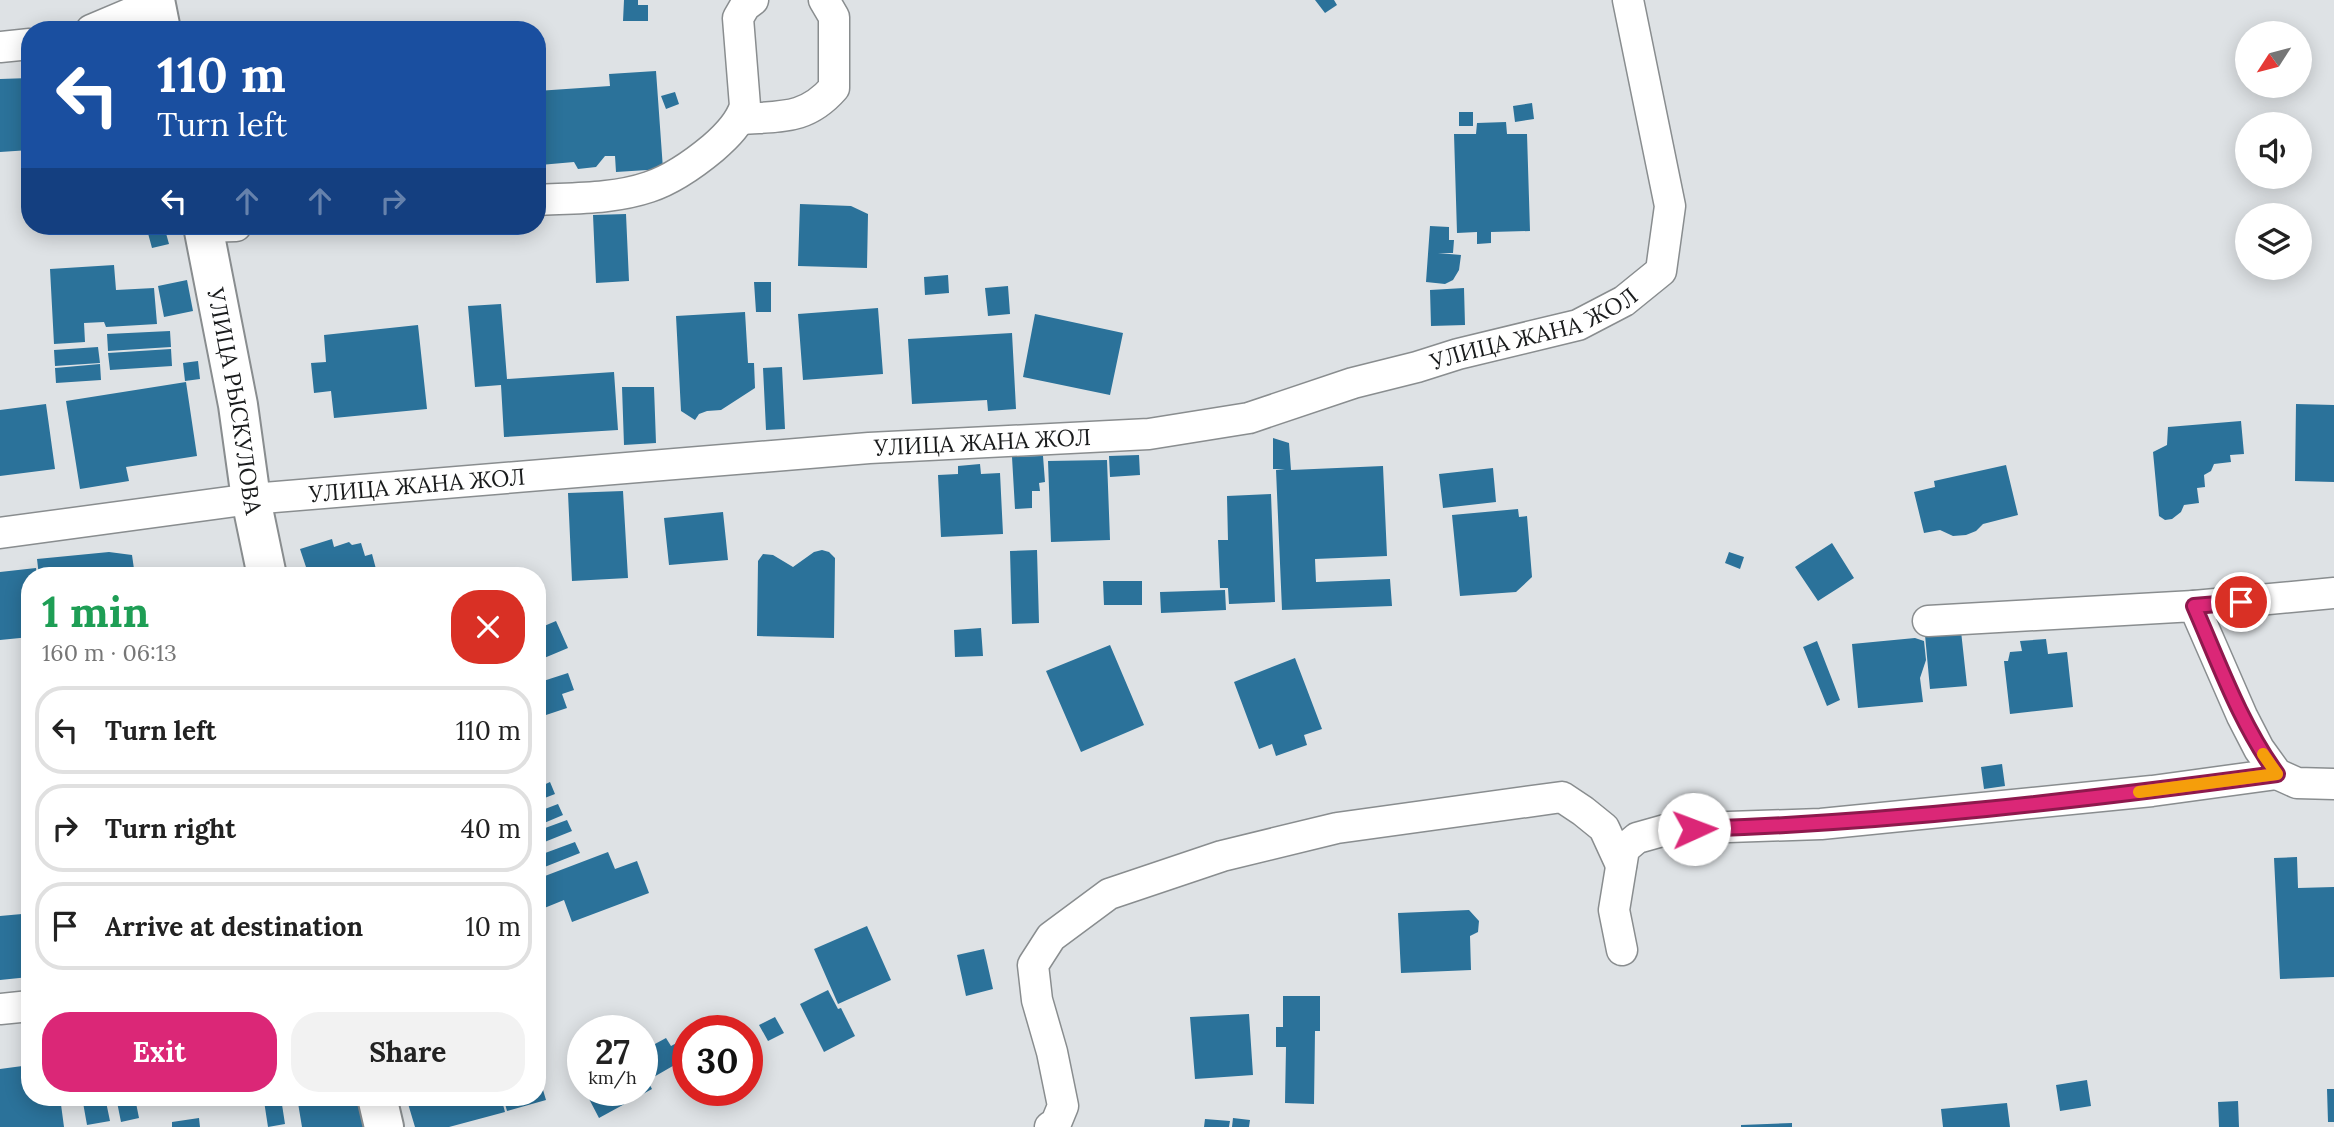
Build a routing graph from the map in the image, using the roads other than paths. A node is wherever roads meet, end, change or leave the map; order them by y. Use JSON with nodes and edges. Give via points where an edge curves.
{"nodes":[{"id":1,"x":753,"y":0,"type":"edge"},
{"id":2,"x":824,"y":0,"type":"edge"},
{"id":3,"x":1628,"y":0,"type":"edge"},
{"id":4,"x":157,"y":11,"type":"edge"},
{"id":5,"x":122,"y":21,"type":"edge"},
{"id":6,"x":21,"y":45,"type":"edge"},
{"id":7,"x":0,"y":47,"type":"edge"},
{"id":8,"x":741,"y":119,"type":"junction"},
{"id":9,"x":546,"y":200,"type":"edge"},
{"id":10,"x":215,"y":235,"type":"edge"},
{"id":11,"x":251,"y":499,"type":"junction"},
{"id":12,"x":0,"y":533,"type":"edge"},
{"id":13,"x":265,"y":567,"type":"edge"},
{"id":14,"x":2334,"y":593,"type":"edge"},
{"id":15,"x":2194,"y":606,"type":"junction"},
{"id":16,"x":1928,"y":621,"type":"dead end"},
{"id":17,"x":2277,"y":774,"type":"junction"},
{"id":18,"x":2334,"y":784,"type":"edge"},
{"id":19,"x":1621,"y":865,"type":"junction"},
{"id":20,"x":1622,"y":950,"type":"dead end"},
{"id":21,"x":21,"y":1007,"type":"edge"},
{"id":22,"x":0,"y":1009,"type":"edge"},
{"id":23,"x":379,"y":1106,"type":"edge"},
{"id":24,"x":384,"y":1127,"type":"edge"},
{"id":25,"x":1050,"y":1127,"type":"edge"}],
"edges":[{"from":1,"to":8,"type":"street","via":[[738,18],[745,106]]},
{"from":2,"to":8,"type":"street","via":[[834,17],[834,88],[807,111]]},
{"from":3,"to":11,"type":"street","name":"УЛИЦА ЖАНА ЖОЛ","via":[[1670,206],[1661,271],[1624,301],[1578,326],[1353,383],[1249,418],[1149,434],[869,448]]},
{"from":4,"to":5,"type":"street"},
{"from":6,"to":7,"type":"street"},
{"from":8,"to":9,"type":"street","via":[[692,165],[650,187],[599,197]]},
{"from":10,"to":11,"type":"street","name":"УЛИЦА РЫСКУЛОВА"},
{"from":11,"to":12,"type":"street","name":"УЛИЦА ЖАНА ЖОЛ"},
{"from":11,"to":13,"type":"street","name":"УЛИЦА РЫСКУЛОВА"},
{"from":14,"to":15,"type":"street"},
{"from":15,"to":16,"type":"street"},
{"from":15,"to":17,"type":"street","via":[[2242,716]]},
{"from":17,"to":18,"type":"street","via":[[2297,783]]},
{"from":17,"to":19,"type":"street","via":[[1821,824],[1669,829],[1637,838],[1624,849]]},
{"from":19,"to":20,"type":"street","via":[[1614,910]]},
{"from":19,"to":25,"type":"street","via":[[1604,828],[1562,797],[1337,828],[1222,856],[1109,894],[1051,936],[1033,965],[1062,1105]]},
{"from":21,"to":22,"type":"street"},
{"from":23,"to":24,"type":"street"}]}
